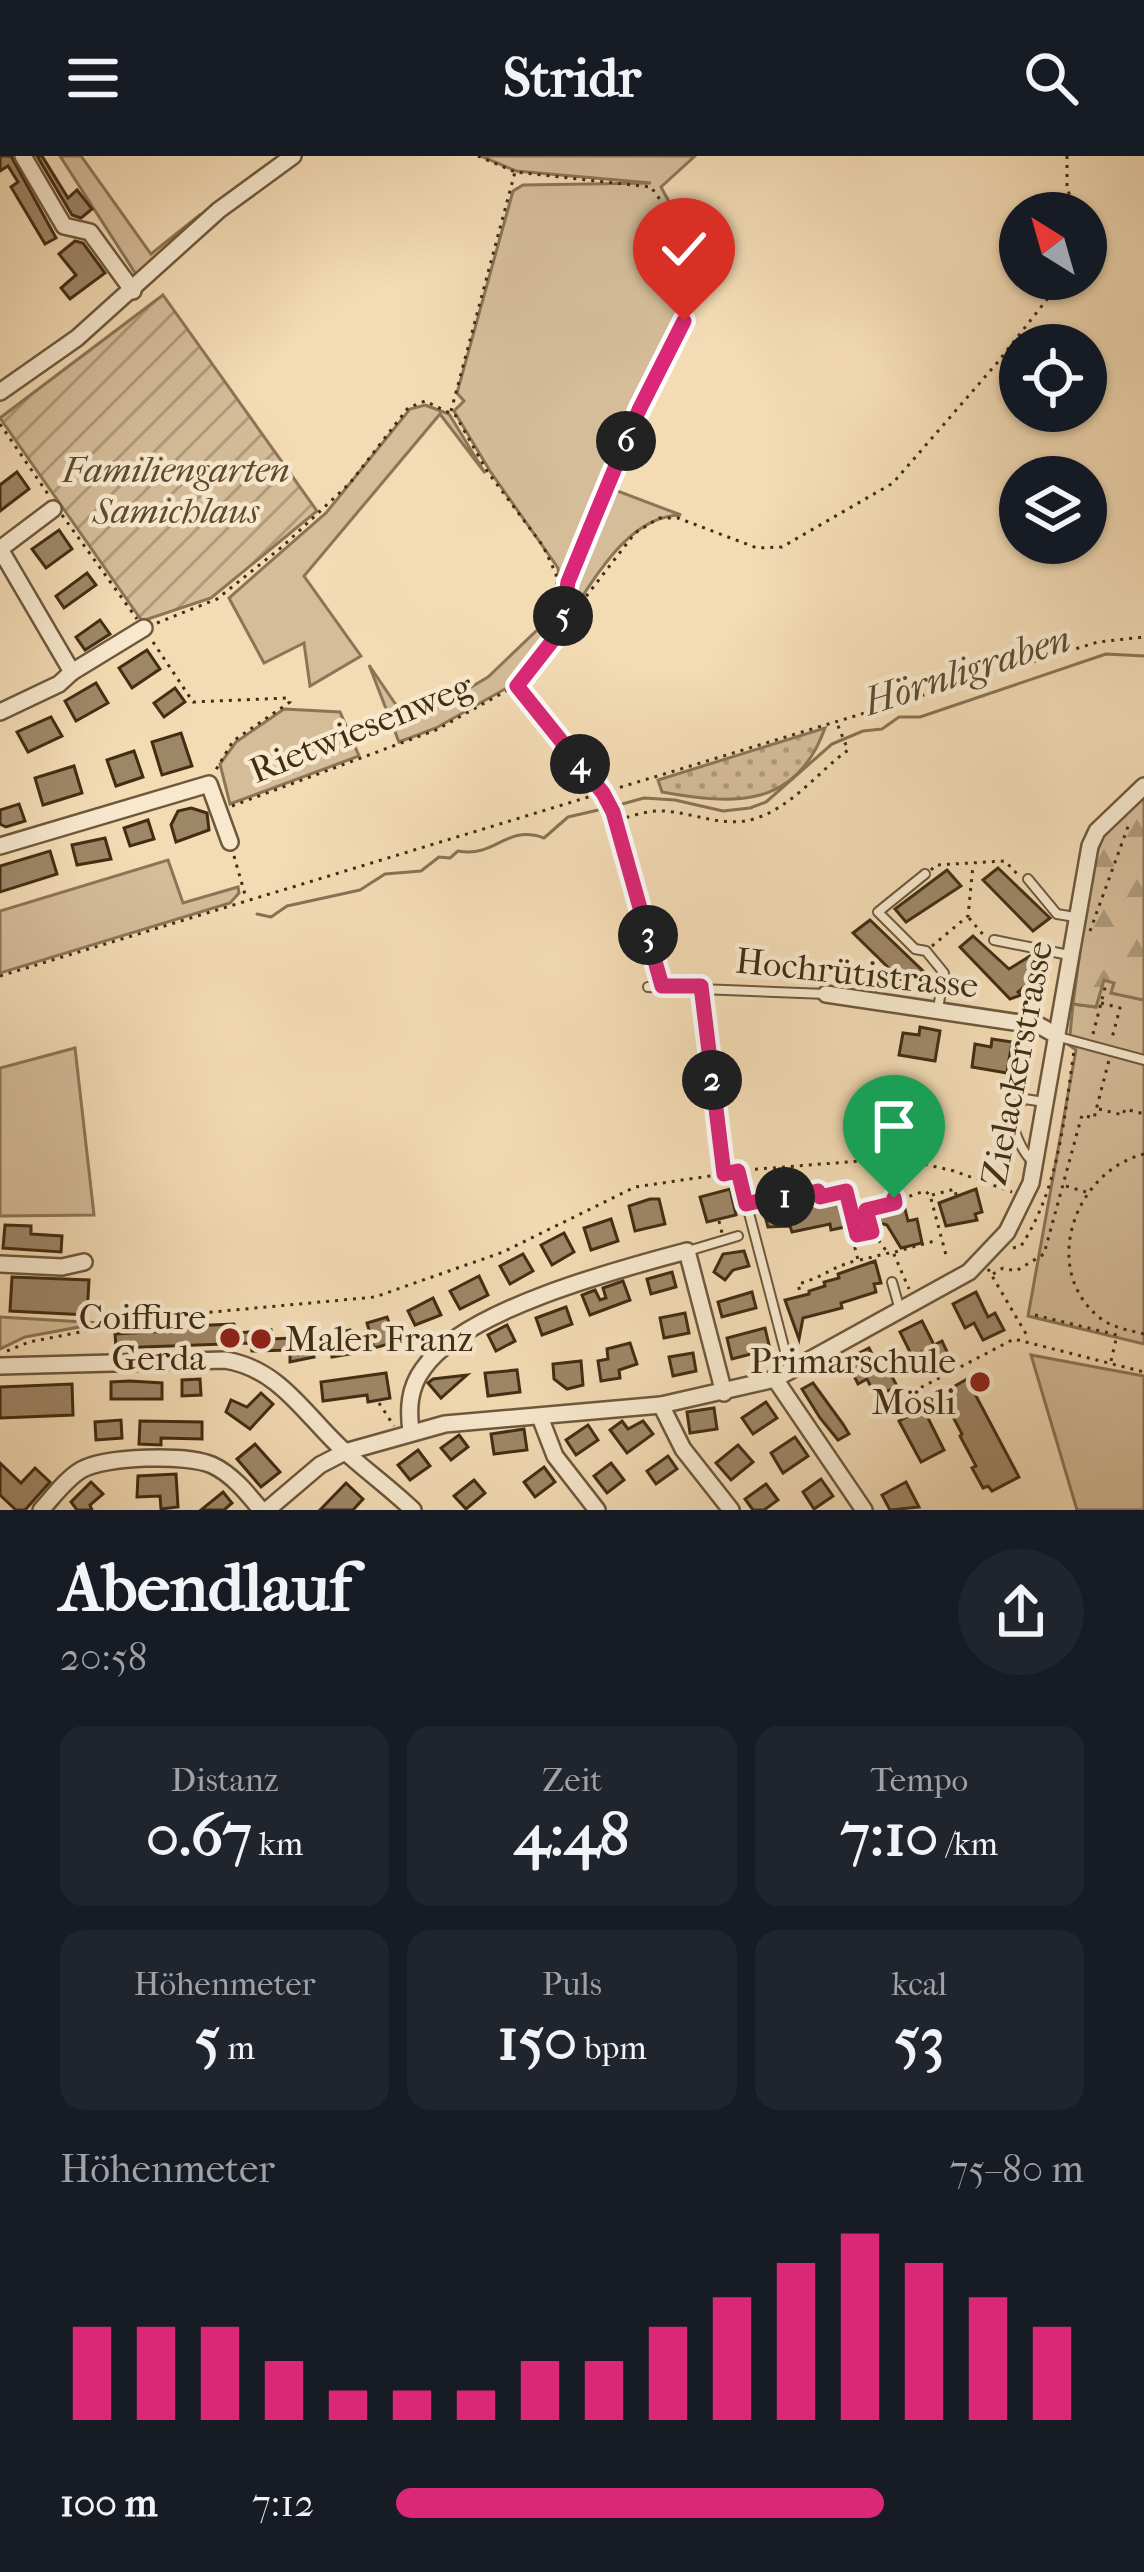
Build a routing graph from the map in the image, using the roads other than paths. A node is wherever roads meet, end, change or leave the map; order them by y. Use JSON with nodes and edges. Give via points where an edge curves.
{"nodes":[{"id":1,"x":22,"y":156,"type":"edge"},
{"id":2,"x":293,"y":156,"type":"edge"},
{"id":3,"x":134,"y":291,"type":"junction"},
{"id":4,"x":0,"y":392,"type":"edge"},
{"id":5,"x":53,"y":509,"type":"dead end"},
{"id":6,"x":0,"y":549,"type":"edge"},
{"id":7,"x":144,"y":628,"type":"road end"},
{"id":8,"x":72,"y":672,"type":"junction"},
{"id":9,"x":0,"y":712,"type":"edge"},
{"id":10,"x":1144,"y":787,"type":"edge"},
{"id":11,"x":230,"y":842,"type":"road end"},
{"id":12,"x":0,"y":846,"type":"edge"},
{"id":13,"x":925,"y":874,"type":"road end"},
{"id":14,"x":1028,"y":879,"type":"road end"},
{"id":15,"x":1076,"y":917,"type":"junction"},
{"id":16,"x":994,"y":940,"type":"road end"},
{"id":17,"x":1069,"y":955,"type":"junction"},
{"id":18,"x":647,"y":986,"type":"dead end"},
{"id":19,"x":826,"y":994,"type":"joint"},
{"id":20,"x":938,"y":1009,"type":"junction"},
{"id":21,"x":1056,"y":1035,"type":"junction"},
{"id":22,"x":1144,"y":1060,"type":"edge"},
{"id":23,"x":1046,"y":1102,"type":"junction"},
{"id":24,"x":1036,"y":1164,"type":"junction"},
{"id":25,"x":738,"y":1171,"type":"road end"},
{"id":26,"x":738,"y":1236,"type":"dead end"},
{"id":27,"x":687,"y":1251,"type":"junction"},
{"id":28,"x":84,"y":1262,"type":"dead end"},
{"id":29,"x":0,"y":1264,"type":"edge"},
{"id":30,"x":892,"y":1282,"type":"dead end"},
{"id":31,"x":900,"y":1312,"type":"junction"},
{"id":32,"x":0,"y":1366,"type":"edge"},
{"id":33,"x":783,"y":1374,"type":"junction"},
{"id":34,"x":724,"y":1394,"type":"junction"},
{"id":35,"x":662,"y":1405,"type":"junction"},
{"id":36,"x":540,"y":1417,"type":"junction"},
{"id":37,"x":411,"y":1432,"type":"junction"},
{"id":38,"x":345,"y":1452,"type":"junction"},
{"id":39,"x":41,"y":1510,"type":"edge"},
{"id":40,"x":264,"y":1510,"type":"edge"},
{"id":41,"x":413,"y":1510,"type":"edge"},
{"id":42,"x":597,"y":1510,"type":"edge"},
{"id":43,"x":730,"y":1510,"type":"edge"},
{"id":44,"x":864,"y":1510,"type":"edge"}],
"edges":[{"from":1,"to":3,"type":"street","via":[[64,226],[90,232]]},
{"from":2,"to":3,"type":"street","via":[[219,210]]},
{"from":3,"to":4,"type":"street"},
{"from":5,"to":6,"type":"street"},
{"from":6,"to":8,"type":"street"},
{"from":7,"to":8,"type":"street"},
{"from":8,"to":9,"type":"street"},
{"from":10,"to":15,"type":"street","name":"Zielackerstrasse","via":[[1097,831]]},
{"from":11,"to":12,"type":"street","via":[[209,784]]},
{"from":13,"to":20,"type":"lane","via":[[878,911],[944,973]]},
{"from":14,"to":15,"type":"lane","via":[[1057,914]]},
{"from":15,"to":17,"type":"street","name":"Zielackerstrasse"},
{"from":16,"to":17,"type":"lane"},
{"from":17,"to":21,"type":"street","name":"Zielackerstrasse"},
{"from":18,"to":19,"type":"lane","name":"Hochrütistrasse"},
{"from":19,"to":20,"type":"street","name":"Hochrütistrasse"},
{"from":20,"to":21,"type":"street","name":"Hochrütistrasse"},
{"from":21,"to":22,"type":"lane"},
{"from":21,"to":23,"type":"street","name":"Zielackerstrasse"},
{"from":23,"to":24,"type":"street","name":"Zielackerstrasse"},
{"from":23,"to":24,"type":"lane","via":[[1025,1099],[1012,1108]]},
{"from":24,"to":31,"type":"street","name":"Zielackerstrasse","via":[[988,1256]]},
{"from":25,"to":33,"type":"lane"},
{"from":26,"to":27,"type":"lane"},
{"from":27,"to":34,"type":"street"},
{"from":27,"to":37,"type":"street","via":[[610,1271],[465,1333],[420,1372],[408,1411]]},
{"from":28,"to":29,"type":"street"},
{"from":30,"to":31,"type":"lane"},
{"from":31,"to":33,"type":"street","name":"Zielackerstrasse"},
{"from":32,"to":38,"type":"street","via":[[239,1362],[271,1376]]},
{"from":33,"to":34,"type":"street","name":"Zielackerstrasse"},
{"from":33,"to":44,"type":"street"},
{"from":34,"to":35,"type":"street","name":"Zielackerstrasse"},
{"from":35,"to":36,"type":"street","name":"Zielackerstrasse"},
{"from":35,"to":43,"type":"street","via":[[683,1449]]},
{"from":36,"to":37,"type":"street","name":"Zielackerstrasse"},
{"from":36,"to":42,"type":"street","via":[[555,1456]]},
{"from":37,"to":38,"type":"street","name":"Zielackerstrasse"},
{"from":38,"to":40,"type":"street","name":"Zielackerstrasse"},
{"from":38,"to":41,"type":"street"},
{"from":39,"to":40,"type":"street","via":[[94,1465],[180,1460],[224,1471]]}]}
